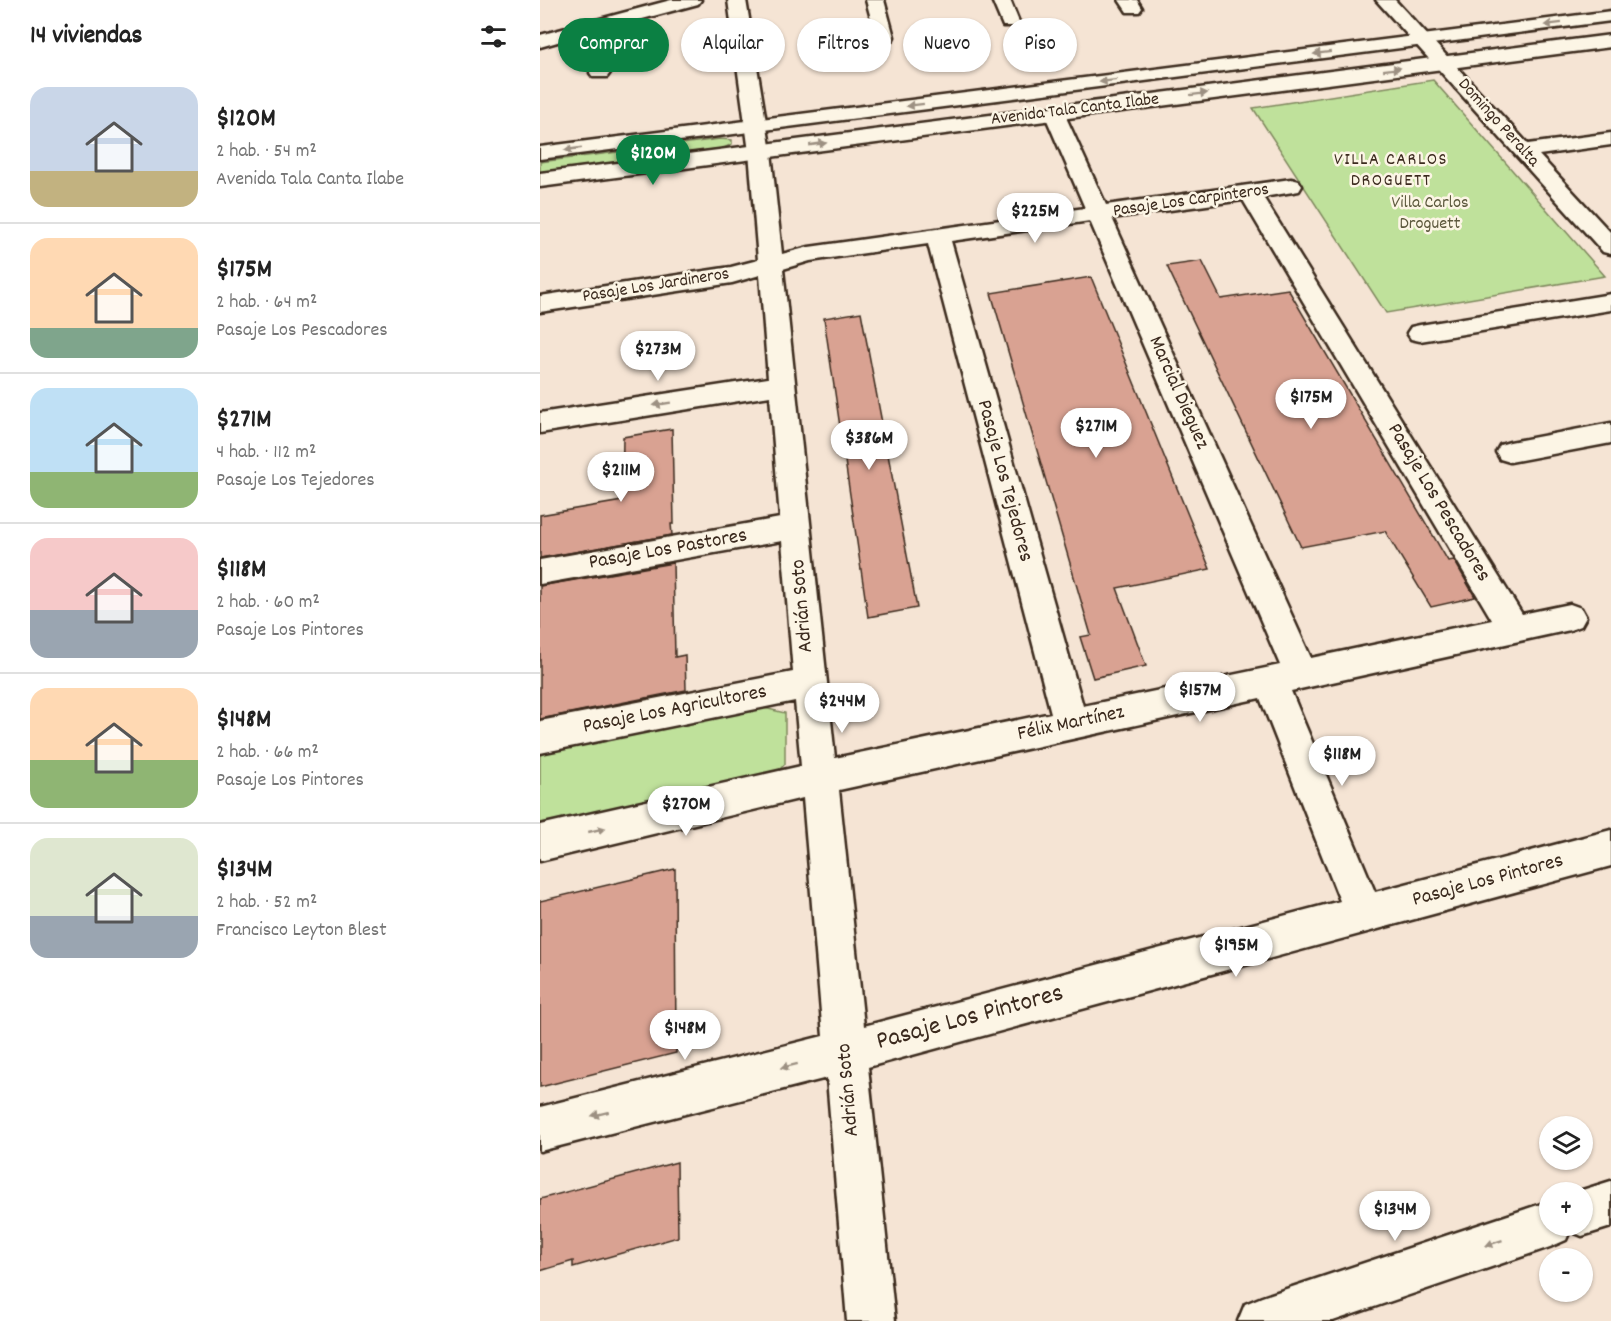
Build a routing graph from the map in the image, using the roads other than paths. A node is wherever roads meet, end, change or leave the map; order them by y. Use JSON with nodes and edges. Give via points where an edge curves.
{"nodes":[{"id":1,"x":692,"y":0,"type":"edge"},
{"id":2,"x":737,"y":0,"type":"edge"},
{"id":3,"x":875,"y":0,"type":"edge"},
{"id":4,"x":1001,"y":0,"type":"edge"},
{"id":5,"x":1385,"y":0,"type":"edge"},
{"id":6,"x":1611,"y":16,"type":"edge"},
{"id":7,"x":624,"y":18,"type":"edge"},
{"id":8,"x":880,"y":18,"type":"edge"},
{"id":9,"x":1008,"y":18,"type":"edge"},
{"id":10,"x":558,"y":35,"type":"edge"},
{"id":11,"x":540,"y":40,"type":"edge"},
{"id":12,"x":1422,"y":40,"type":"junction"},
{"id":13,"x":1611,"y":41,"type":"edge"},
{"id":14,"x":1443,"y":63,"type":"junction"},
{"id":15,"x":1054,"y":113,"type":"junction"},
{"id":16,"x":758,"y":138,"type":"junction"},
{"id":17,"x":1611,"y":139,"type":"edge"},
{"id":18,"x":1523,"y":151,"type":"junction"},
{"id":19,"x":540,"y":153,"type":"edge"},
{"id":20,"x":540,"y":180,"type":"edge"},
{"id":21,"x":1291,"y":186,"type":"dead end"},
{"id":22,"x":1251,"y":193,"type":"junction"},
{"id":23,"x":1099,"y":214,"type":"junction"},
{"id":24,"x":938,"y":238,"type":"junction"},
{"id":25,"x":1610,"y":244,"type":"edge"},
{"id":26,"x":771,"y":264,"type":"junction"},
{"id":27,"x":1611,"y":302,"type":"edge"},
{"id":28,"x":540,"y":304,"type":"edge"},
{"id":29,"x":1420,"y":333,"type":"dead end"},
{"id":30,"x":782,"y":385,"type":"junction"},
{"id":31,"x":540,"y":423,"type":"edge"},
{"id":32,"x":1611,"y":433,"type":"edge"},
{"id":33,"x":1510,"y":452,"type":"dead end"},
{"id":34,"x":795,"y":527,"type":"junction"},
{"id":35,"x":540,"y":572,"type":"edge"},
{"id":36,"x":1570,"y":616,"type":"dead end"},
{"id":37,"x":1514,"y":628,"type":"junction"},
{"id":38,"x":1285,"y":678,"type":"junction"},
{"id":39,"x":810,"y":683,"type":"junction"},
{"id":40,"x":1071,"y":724,"type":"junction"},
{"id":41,"x":540,"y":737,"type":"edge"},
{"id":42,"x":819,"y":778,"type":"junction"},
{"id":43,"x":540,"y":843,"type":"edge"},
{"id":44,"x":1611,"y":848,"type":"edge"},
{"id":45,"x":1365,"y":914,"type":"junction"},
{"id":46,"x":845,"y":1052,"type":"junction"},
{"id":47,"x":540,"y":1129,"type":"edge"},
{"id":48,"x":1611,"y":1204,"type":"edge"},
{"id":49,"x":1593,"y":1210,"type":"edge"},
{"id":50,"x":1539,"y":1228,"type":"edge"},
{"id":51,"x":871,"y":1321,"type":"edge"},
{"id":52,"x":1262,"y":1321,"type":"edge"}],
"edges":[{"from":1,"to":7,"type":"street"},
{"from":2,"to":16,"type":"street","name":"Adrián Soto"},
{"from":3,"to":8,"type":"street"},
{"from":4,"to":9,"type":"street"},
{"from":5,"to":12,"type":"street","name":"Domingo Peralta"},
{"from":6,"to":12,"type":"street","name":"Avenida Tala Canta Ilabe","one_way":true},
{"from":10,"to":11,"type":"street"},
{"from":12,"to":14,"type":"street","name":"Domingo Peralta"},
{"from":12,"to":16,"type":"street","name":"Avenida Tala Canta Ilabe","one_way":true},
{"from":13,"to":14,"type":"street","name":"Avenida Tala Canta Ilabe"},
{"from":15,"to":14,"type":"street","name":"Avenida Tala Canta Ilabe","one_way":true},
{"from":14,"to":18,"type":"street","name":"Domingo Peralta"},
{"from":16,"to":15,"type":"street","name":"Avenida Tala Canta Ilabe","one_way":true},
{"from":15,"to":23,"type":"street","name":"Marcial Dieguez"},
{"from":16,"to":19,"type":"street","name":"Avenida Tala Canta Ilabe","one_way":true},
{"from":16,"to":20,"type":"street","name":"Avenida Tala Canta Ilabe"},
{"from":16,"to":26,"type":"street","name":"Adrián Soto"},
{"from":17,"to":18,"type":"street"},
{"from":18,"to":25,"type":"street","name":"Domingo Peralta"},
{"from":21,"to":22,"type":"street","name":"Pasaje Los Carpinteros"},
{"from":22,"to":23,"type":"street","name":"Pasaje Los Carpinteros"},
{"from":22,"to":37,"type":"street","name":"Pasaje Los Pescadores"},
{"from":23,"to":24,"type":"street","name":"Pasaje Los Carpinteros"},
{"from":23,"to":38,"type":"street","name":"Marcial Dieguez"},
{"from":24,"to":26,"type":"street","name":"Pasaje Los Carpinteros","via":[[810,254]]},
{"from":24,"to":40,"type":"street","name":"Pasaje Los Tejedores"},
{"from":26,"to":28,"type":"street","name":"Pasaje Los Jardineros","via":[[732,275]]},
{"from":26,"to":30,"type":"street","name":"Adrián Soto"},
{"from":27,"to":29,"type":"street"},
{"from":30,"to":31,"type":"street","one_way":true},
{"from":30,"to":34,"type":"street","name":"Adrián Soto"},
{"from":32,"to":33,"type":"street"},
{"from":34,"to":35,"type":"street","name":"Pasaje Los Pastores"},
{"from":34,"to":39,"type":"street","name":"Adrián Soto"},
{"from":36,"to":37,"type":"street","name":"Félix Martínez"},
{"from":37,"to":38,"type":"street","name":"Félix Martínez"},
{"from":38,"to":40,"type":"street","name":"Félix Martínez"},
{"from":38,"to":45,"type":"street"},
{"from":39,"to":41,"type":"street","name":"Pasaje Los Agricultores"},
{"from":39,"to":42,"type":"street","name":"Adrián Soto"},
{"from":40,"to":42,"type":"street","name":"Félix Martínez"},
{"from":43,"to":42,"type":"street","name":"Félix Martínez","one_way":true},
{"from":42,"to":46,"type":"street","name":"Adrián Soto"},
{"from":44,"to":45,"type":"street","name":"Pasaje Los Pintores"},
{"from":45,"to":46,"type":"street","name":"Pasaje Los Pintores"},
{"from":46,"to":47,"type":"street","name":"Pasaje Los Pintores","one_way":true},
{"from":46,"to":51,"type":"street","name":"Adrián Soto"},
{"from":48,"to":49,"type":"street"},
{"from":50,"to":52,"type":"street","one_way":true}]}
